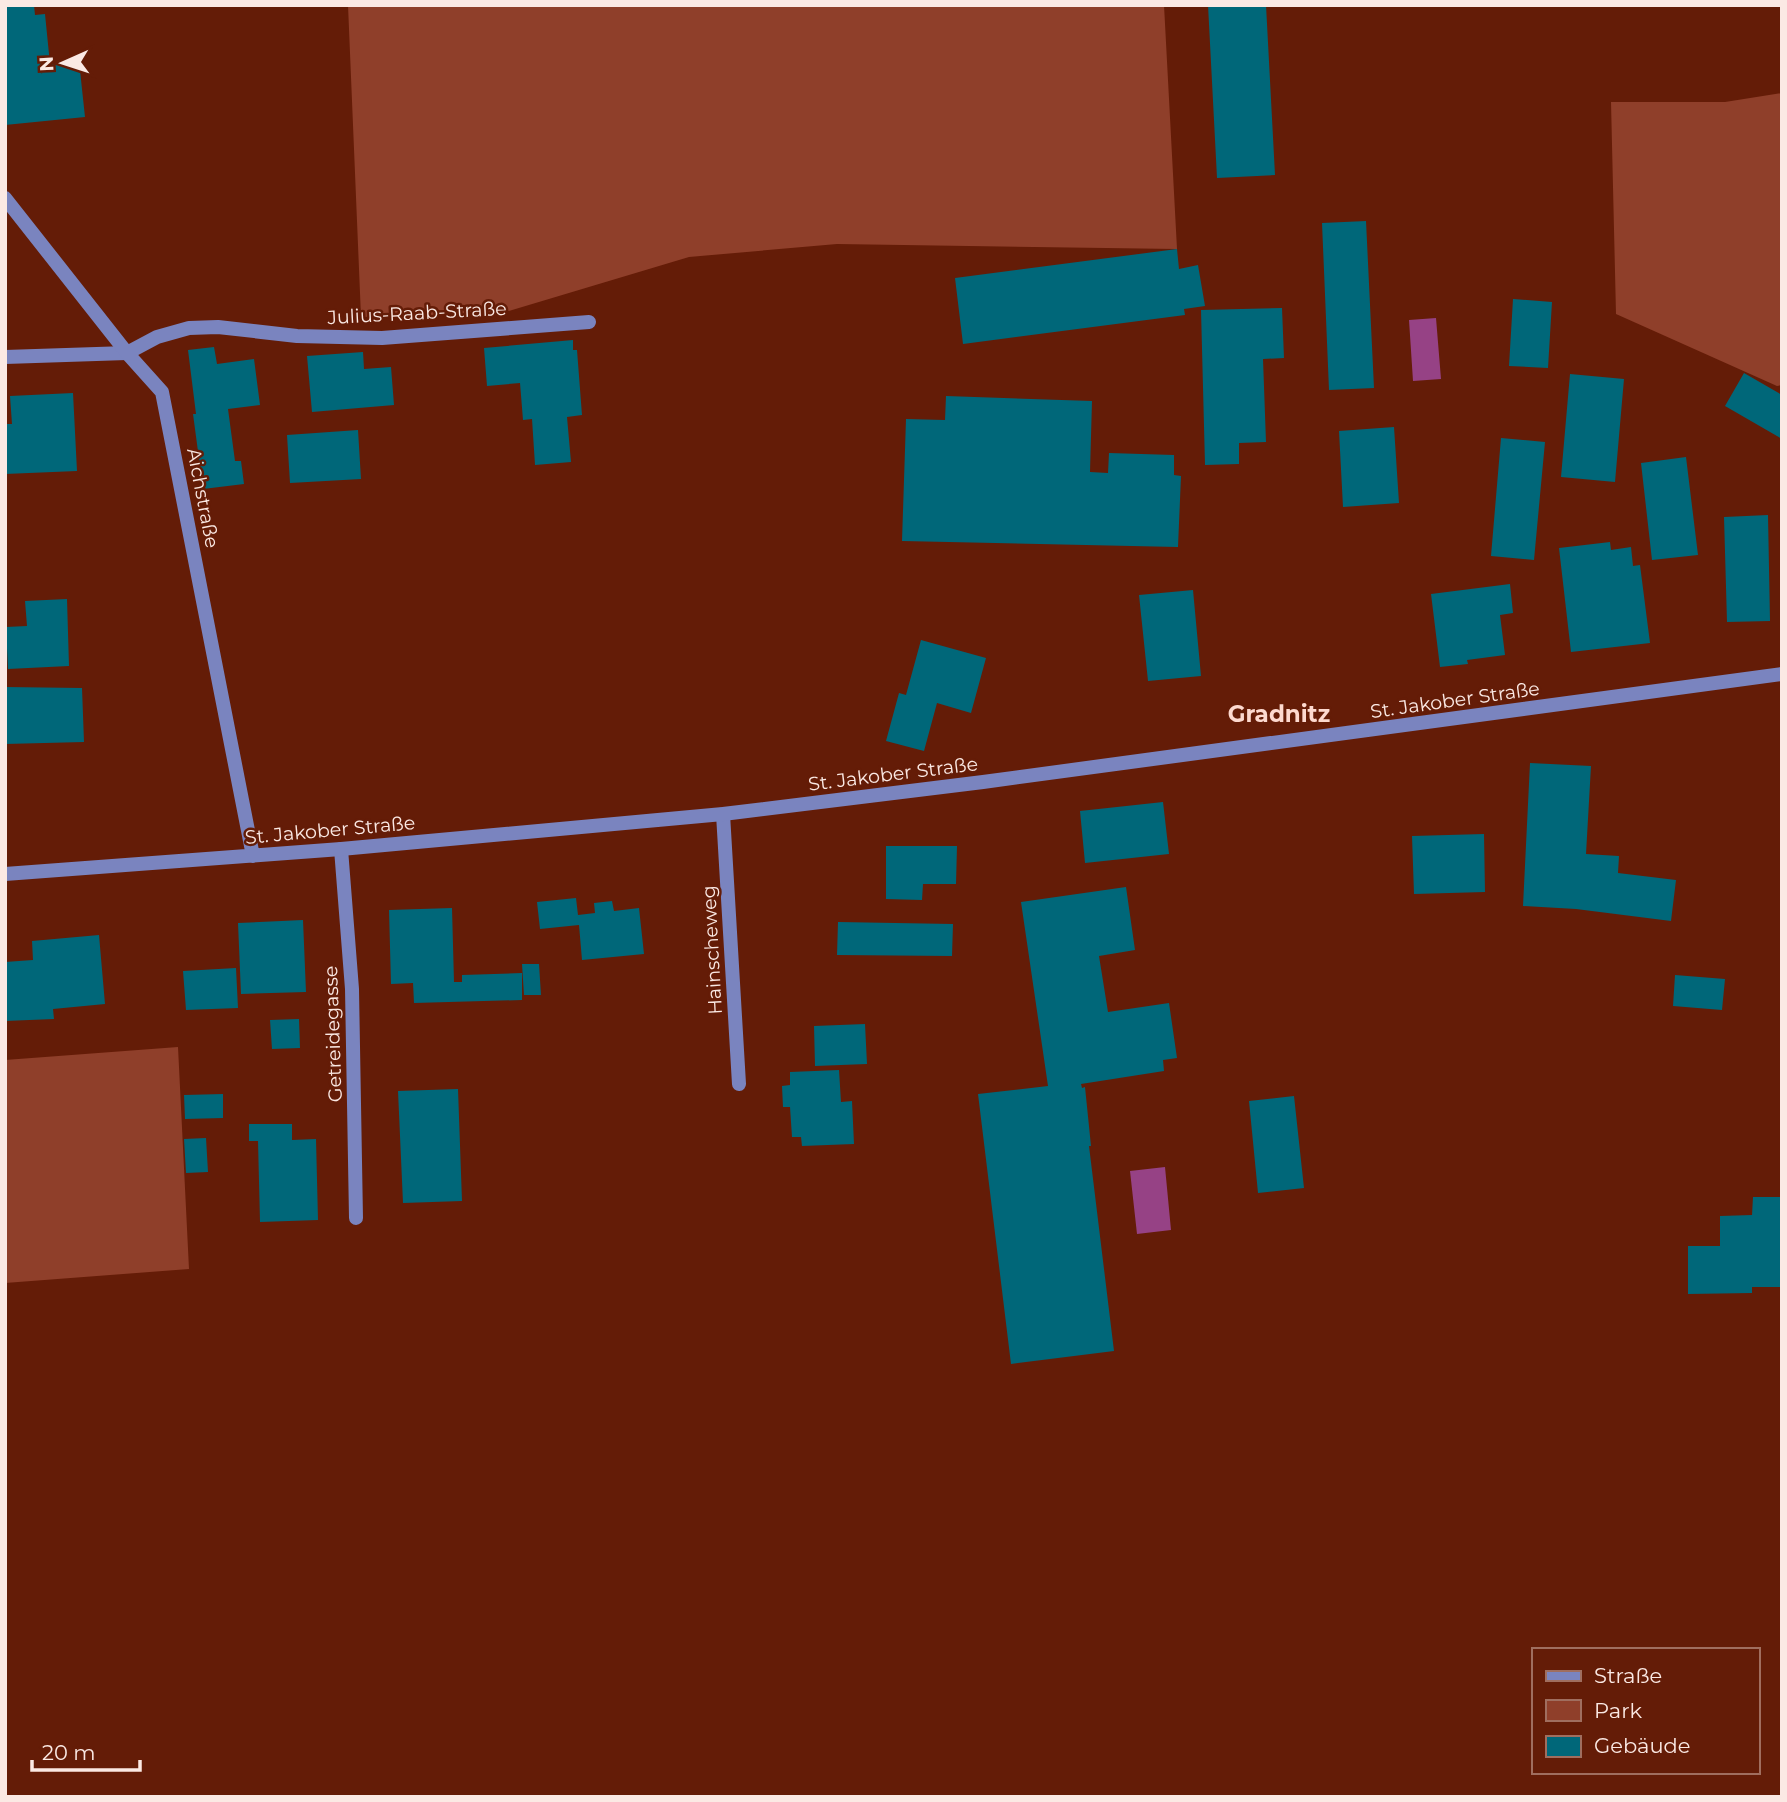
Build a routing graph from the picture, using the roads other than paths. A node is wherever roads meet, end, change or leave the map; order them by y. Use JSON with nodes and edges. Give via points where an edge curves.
{"nodes":[{"id":1,"x":5,"y":198,"type":"edge"},
{"id":2,"x":589,"y":322,"type":"dead end"},
{"id":3,"x":127,"y":353,"type":"junction"},
{"id":4,"x":5,"y":357,"type":"edge"},
{"id":5,"x":1782,"y":674,"type":"edge"},
{"id":6,"x":723,"y":814,"type":"junction"},
{"id":7,"x":341,"y":849,"type":"junction"},
{"id":8,"x":253,"y":856,"type":"junction"},
{"id":9,"x":5,"y":874,"type":"edge"},
{"id":10,"x":738,"y":1084,"type":"dead end"},
{"id":11,"x":356,"y":1218,"type":"dead end"}],
"edges":[{"from":1,"to":3,"type":"street","name":"Aichstraße"},
{"from":2,"to":3,"type":"street","name":"Julius-Raab-Straße","via":[[382,338],[189,328],[157,337]]},
{"from":3,"to":4,"type":"street"},
{"from":3,"to":8,"type":"street","name":"Aichstraße","via":[[162,392]]},
{"from":5,"to":6,"type":"street","name":"St. Jakober Straße"},
{"from":6,"to":7,"type":"street","name":"St. Jakober Straße"},
{"from":6,"to":10,"type":"street","name":"Hainscheweg"},
{"from":7,"to":8,"type":"street","name":"St. Jakober Straße"},
{"from":7,"to":11,"type":"street","name":"Getreidegasse","via":[[352,989]]},
{"from":8,"to":9,"type":"street","name":"St. Jakober Straße"}]}
